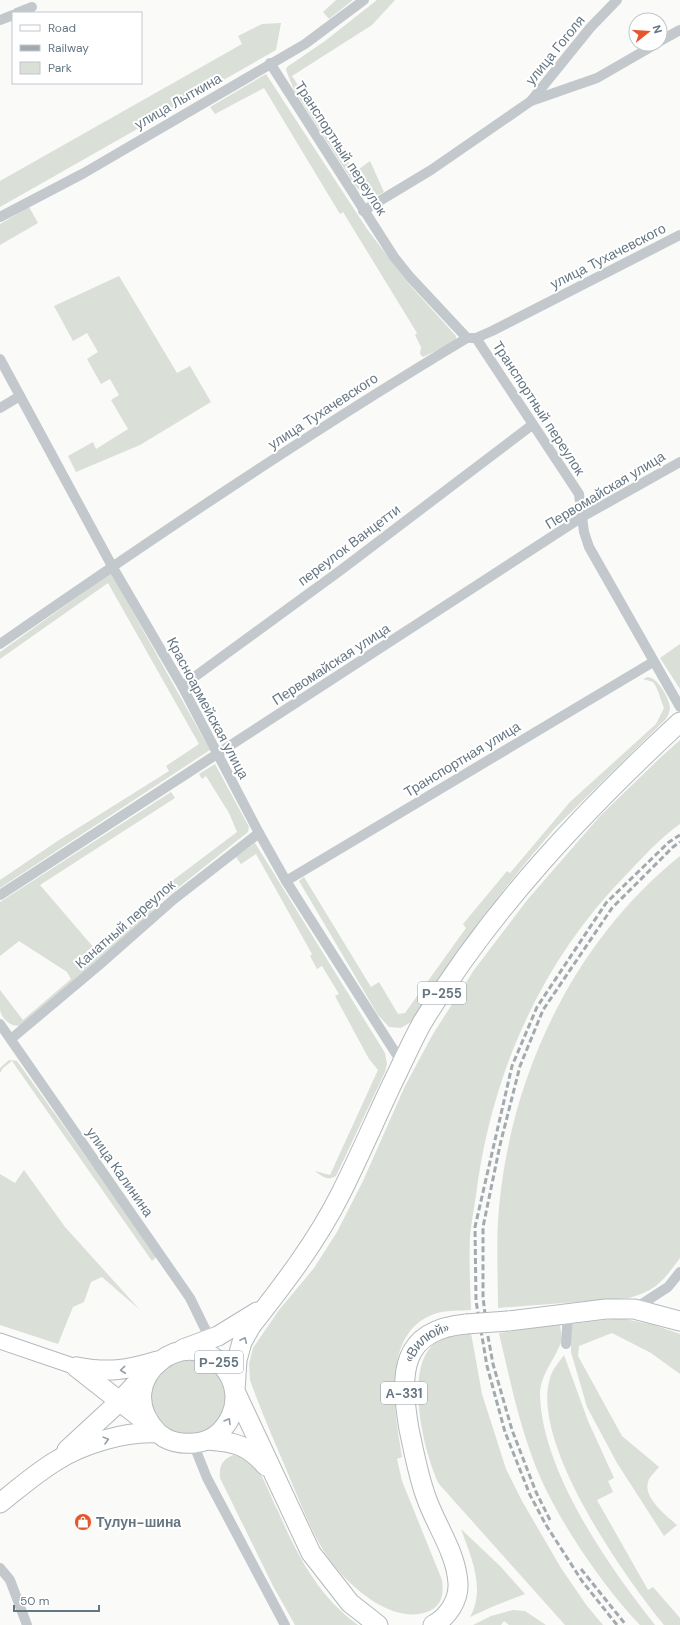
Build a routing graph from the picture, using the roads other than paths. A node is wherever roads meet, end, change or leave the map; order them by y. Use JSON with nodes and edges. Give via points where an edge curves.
{"nodes":[{"id":1,"x":364,"y":0,"type":"edge"},
{"id":2,"x":617,"y":0,"type":"edge"},
{"id":3,"x":32,"y":7,"type":"dead end"},
{"id":4,"x":20,"y":12,"type":"edge"},
{"id":5,"x":12,"y":15,"type":"edge"},
{"id":6,"x":0,"y":20,"type":"edge"},
{"id":7,"x":680,"y":30,"type":"edge"},
{"id":8,"x":668,"y":37,"type":"edge"},
{"id":9,"x":642,"y":52,"type":"edge"},
{"id":10,"x":270,"y":64,"type":"junction"},
{"id":11,"x":531,"y":101,"type":"junction"},
{"id":12,"x":363,"y":211,"type":"junction"},
{"id":13,"x":0,"y":217,"type":"edge"},
{"id":14,"x":680,"y":235,"type":"edge"},
{"id":15,"x":472,"y":338,"type":"junction"},
{"id":16,"x":0,"y":359,"type":"edge"},
{"id":17,"x":20,"y":396,"type":"junction"},
{"id":18,"x":0,"y":408,"type":"edge"},
{"id":19,"x":532,"y":425,"type":"junction"},
{"id":20,"x":680,"y":462,"type":"edge"},
{"id":21,"x":582,"y":517,"type":"junction"},
{"id":22,"x":112,"y":566,"type":"junction"},
{"id":23,"x":0,"y":644,"type":"edge"},
{"id":24,"x":653,"y":662,"type":"junction"},
{"id":25,"x":182,"y":686,"type":"junction"},
{"id":26,"x":680,"y":707,"type":"edge"},
{"id":27,"x":680,"y":722,"type":"edge"},
{"id":28,"x":218,"y":754,"type":"junction"},
{"id":29,"x":259,"y":833,"type":"junction"},
{"id":30,"x":286,"y":881,"type":"junction"},
{"id":31,"x":0,"y":895,"type":"edge"},
{"id":32,"x":0,"y":1024,"type":"edge"},
{"id":33,"x":11,"y":1039,"type":"junction"},
{"id":34,"x":402,"y":1064,"type":"junction"},
{"id":35,"x":680,"y":1272,"type":"edge"},
{"id":36,"x":265,"y":1307,"type":"junction"},
{"id":37,"x":634,"y":1309,"type":"junction"},
{"id":38,"x":568,"y":1313,"type":"junction"},
{"id":39,"x":680,"y":1321,"type":"edge"},
{"id":40,"x":210,"y":1339,"type":"junction"},
{"id":41,"x":0,"y":1341,"type":"edge"},
{"id":42,"x":566,"y":1344,"type":"dead end"},
{"id":43,"x":168,"y":1356,"type":"junction"},
{"id":44,"x":76,"y":1367,"type":"junction"},
{"id":45,"x":225,"y":1368,"type":"junction"},
{"id":46,"x":235,"y":1391,"type":"junction"},
{"id":47,"x":119,"y":1402,"type":"junction"},
{"id":48,"x":155,"y":1430,"type":"junction"},
{"id":49,"x":201,"y":1441,"type":"junction"},
{"id":50,"x":57,"y":1460,"type":"junction"},
{"id":51,"x":279,"y":1481,"type":"junction"},
{"id":52,"x":0,"y":1503,"type":"edge"},
{"id":53,"x":0,"y":1568,"type":"edge"},
{"id":54,"x":27,"y":1625,"type":"edge"},
{"id":55,"x":285,"y":1625,"type":"edge"},
{"id":56,"x":378,"y":1625,"type":"edge"},
{"id":57,"x":433,"y":1625,"type":"edge"}],
"edges":[{"from":1,"to":10,"type":"street","name":"улица Лыткина","via":[[305,44]]},
{"from":2,"to":11,"type":"street","name":"улица Гоголя","via":[[590,28]]},
{"from":3,"to":4,"type":"street"},
{"from":5,"to":6,"type":"street"},
{"from":7,"to":8,"type":"street"},
{"from":9,"to":11,"type":"street","via":[[597,78]]},
{"from":10,"to":12,"type":"street","name":"Транспортный переулок"},
{"from":10,"to":13,"type":"street","name":"улица Лыткина","via":[[84,173]]},
{"from":11,"to":12,"type":"street","via":[[431,170]]},
{"from":12,"to":15,"type":"street","name":"Транспортный переулок","via":[[410,277]]},
{"from":14,"to":15,"type":"street","name":"улица Тухачевского"},
{"from":15,"to":19,"type":"street","name":"Транспортный переулок"},
{"from":15,"to":22,"type":"street","name":"улица Тухачевского","via":[[365,399]]},
{"from":16,"to":17,"type":"street","name":"Красноармейская улица"},
{"from":17,"to":18,"type":"street"},
{"from":17,"to":22,"type":"street","name":"Красноармейская улица"},
{"from":19,"to":21,"type":"street","name":"Транспортный переулок","via":[[579,494]]},
{"from":19,"to":25,"type":"street","name":"переулок Ванцетти","via":[[341,570]]},
{"from":20,"to":21,"type":"street","name":"Первомайская улица"},
{"from":21,"to":24,"type":"street","name":"Транспортный переулок","via":[[589,547]]},
{"from":21,"to":28,"type":"street","name":"Первомайская улица"},
{"from":22,"to":23,"type":"street","name":"улица Тухачевского"},
{"from":22,"to":25,"type":"street","name":"Красноармейская улица"},
{"from":24,"to":26,"type":"street","name":"Транспортный переулок"},
{"from":24,"to":30,"type":"street","name":"Транспортная улица"},
{"from":25,"to":28,"type":"street","name":"Красноармейская улица"},
{"from":27,"to":34,"type":"highway","number":"Р-255","via":[[623,774],[498,914],[422,1025]]},
{"from":28,"to":29,"type":"street","name":"Красноармейская улица"},
{"from":28,"to":31,"type":"street","name":"Первомайская улица"},
{"from":29,"to":30,"type":"street","name":"Красноармейская улица"},
{"from":29,"to":33,"type":"street","name":"Канатный переулок","via":[[174,899]]},
{"from":30,"to":34,"type":"street","name":"Красноармейская улица"},
{"from":32,"to":33,"type":"street","name":"улица Калинина"},
{"from":33,"to":40,"type":"street","name":"улица Калинина","via":[[190,1298]]},
{"from":34,"to":36,"type":"highway","number":"Р-255","via":[[340,1194],[317,1236]]},
{"from":35,"to":37,"type":"street","via":[[668,1287]]},
{"from":36,"to":40,"type":"highway","number":"Р-255"},
{"from":46,"to":36,"type":"highway","number":"Р-255","one_way":true,"via":[[236,1360],[242,1342]]},
{"from":37,"to":38,"type":"highway","name":"«Вилюй»","number":"А-331"},
{"from":37,"to":39,"type":"highway","name":"«Вилюй»","number":"А-331"},
{"from":38,"to":42,"type":"street"},
{"from":38,"to":57,"type":"highway","name":"«Вилюй»","number":"А-331","bridge":true,"via":[[448,1327],[424,1338],[413,1350],[404,1372],[405,1403],[417,1468],[426,1498],[453,1560],[458,1582],[452,1606],[443,1618]]},
{"from":40,"to":43,"type":"highway","number":"Р-255"},
{"from":40,"to":45,"type":"street","name":"улица Калинина"},
{"from":41,"to":44,"type":"main road"},
{"from":43,"to":44,"type":"highway","one_way":true,"via":[[128,1370]]},
{"from":43,"to":45,"type":"highway","number":"Р-255","via":[[184,1351],[202,1352]]},
{"from":43,"to":47,"type":"highway","number":"Р-255"},
{"from":43,"to":48,"type":"highway","via":[[149,1372],[142,1395],[144,1412]]},
{"from":44,"to":47,"type":"highway"},
{"from":45,"to":46,"type":"highway","number":"Р-255"},
{"from":49,"to":46,"type":"highway","number":"Р-255","one_way":true,"via":[[223,1429],[235,1402]]},
{"from":46,"to":51,"type":"highway"},
{"from":47,"to":48,"type":"highway"},
{"from":47,"to":50,"type":"highway","number":"Р-255"},
{"from":48,"to":49,"type":"highway","via":[[173,1442],[181,1444]]},
{"from":50,"to":48,"type":"highway","number":"Р-255","one_way":true,"via":[[111,1438]]},
{"from":49,"to":51,"type":"highway","via":[[230,1442],[255,1452]]},
{"from":49,"to":55,"type":"street","via":[[207,1478]]},
{"from":50,"to":52,"type":"highway","number":"Р-255"},
{"from":51,"to":56,"type":"highway","via":[[304,1540],[320,1566],[350,1603]]},
{"from":53,"to":54,"type":"street","via":[[10,1580]]}]}
